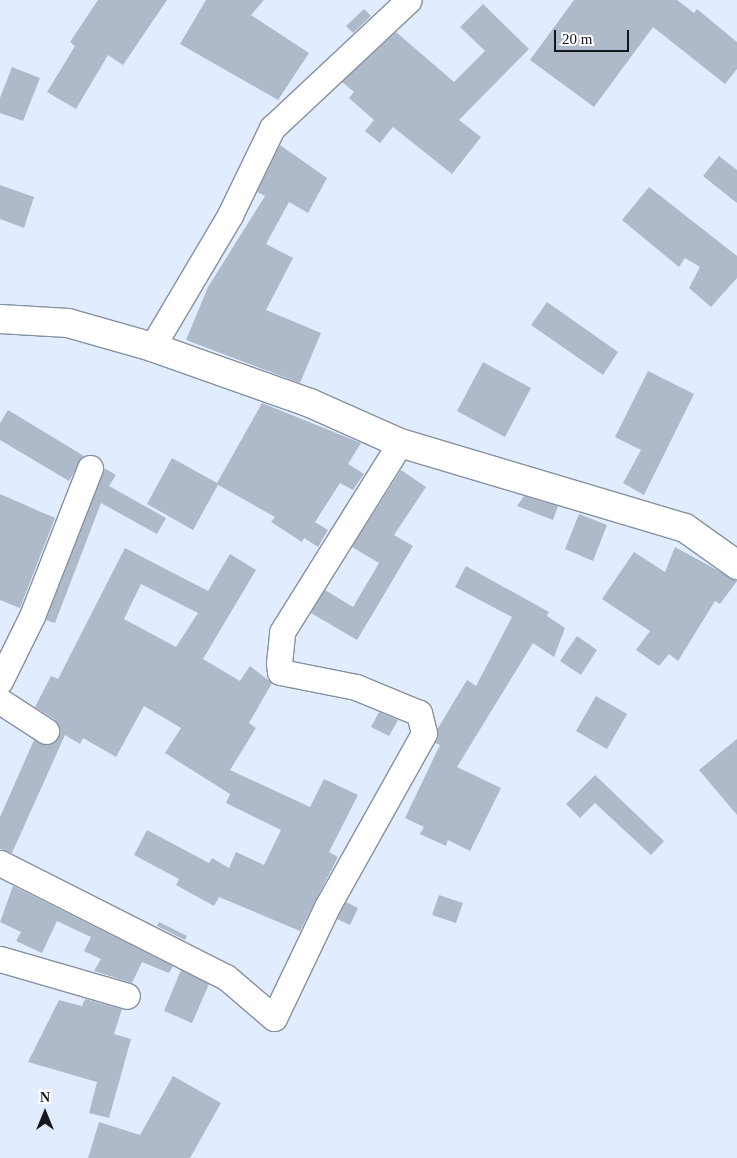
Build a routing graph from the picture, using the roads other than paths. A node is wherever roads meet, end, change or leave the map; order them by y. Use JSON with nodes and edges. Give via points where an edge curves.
{"nodes":[{"id":1,"x":409,"y":0,"type":"edge"},
{"id":2,"x":0,"y":319,"type":"edge"},
{"id":3,"x":152,"y":347,"type":"junction"},
{"id":4,"x":400,"y":443,"type":"junction"},
{"id":5,"x":90,"y":468,"type":"dead end"},
{"id":6,"x":737,"y":566,"type":"edge"},
{"id":7,"x":0,"y":681,"type":"edge"},
{"id":8,"x":0,"y":701,"type":"edge"},
{"id":9,"x":46,"y":731,"type":"dead end"},
{"id":10,"x":0,"y":863,"type":"edge"},
{"id":11,"x":0,"y":958,"type":"edge"},
{"id":12,"x":127,"y":996,"type":"dead end"}],
"edges":[{"from":1,"to":3,"type":"street","via":[[272,128],[230,215]]},
{"from":2,"to":3,"type":"street","via":[[68,323]]},
{"from":3,"to":4,"type":"street","via":[[310,403]]},
{"from":4,"to":6,"type":"street","via":[[685,528]]},
{"from":4,"to":10,"type":"street","via":[[282,632],[279,663],[280,672],[356,687],[419,713],[424,733],[328,905],[274,1018],[226,977]]},
{"from":5,"to":7,"type":"street","via":[[32,616]]},
{"from":8,"to":9,"type":"street"},
{"from":11,"to":12,"type":"street"}]}
